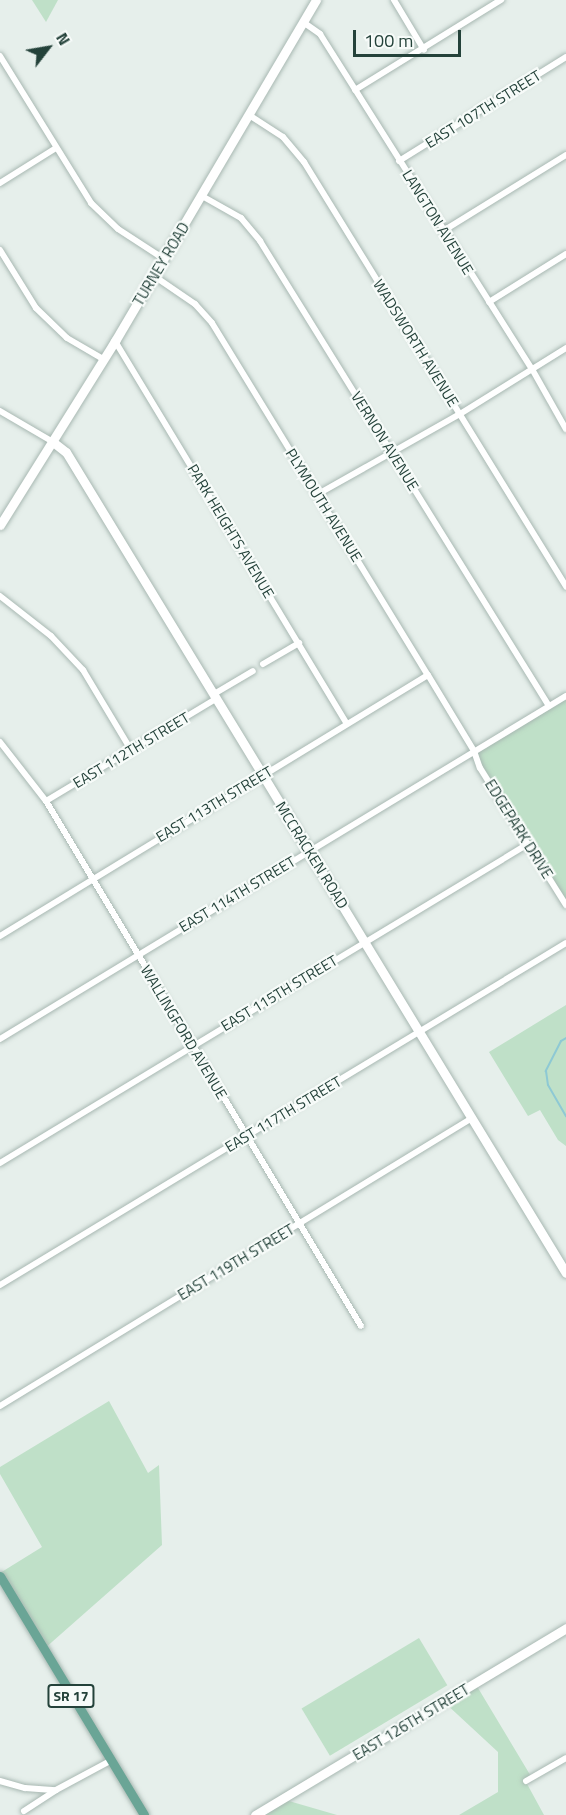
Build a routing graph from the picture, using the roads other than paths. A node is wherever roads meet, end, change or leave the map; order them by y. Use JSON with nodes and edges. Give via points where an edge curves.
{"nodes":[{"id":1,"x":315,"y":0,"type":"edge"},
{"id":2,"x":394,"y":0,"type":"edge"},
{"id":3,"x":501,"y":0,"type":"edge"},
{"id":4,"x":492,"y":2,"type":"edge"},
{"id":5,"x":303,"y":22,"type":"junction"},
{"id":6,"x":424,"y":50,"type":"junction"},
{"id":7,"x":0,"y":56,"type":"edge"},
{"id":8,"x":566,"y":57,"type":"edge"},
{"id":9,"x":356,"y":90,"type":"junction"},
{"id":10,"x":249,"y":115,"type":"junction"},
{"id":11,"x":56,"y":148,"type":"junction"},
{"id":12,"x":566,"y":155,"type":"edge"},
{"id":13,"x":399,"y":161,"type":"junction"},
{"id":14,"x":0,"y":183,"type":"edge"},
{"id":15,"x":202,"y":196,"type":"junction"},
{"id":16,"x":443,"y":231,"type":"junction"},
{"id":17,"x":0,"y":250,"type":"edge"},
{"id":18,"x":566,"y":254,"type":"edge"},
{"id":19,"x":164,"y":259,"type":"junction"},
{"id":20,"x":154,"y":276,"type":"junction"},
{"id":21,"x":489,"y":302,"type":"junction"},
{"id":22,"x":115,"y":341,"type":"junction"},
{"id":23,"x":566,"y":348,"type":"edge"},
{"id":24,"x":103,"y":359,"type":"junction"},
{"id":25,"x":532,"y":369,"type":"junction"},
{"id":26,"x":0,"y":411,"type":"edge"},
{"id":27,"x":460,"y":414,"type":"junction"},
{"id":28,"x":566,"y":429,"type":"edge"},
{"id":29,"x":53,"y":442,"type":"junction"},
{"id":30,"x":392,"y":451,"type":"junction"},
{"id":31,"x":318,"y":494,"type":"junction"},
{"id":32,"x":0,"y":525,"type":"edge"},
{"id":33,"x":566,"y":587,"type":"edge"},
{"id":34,"x":0,"y":596,"type":"edge"},
{"id":35,"x":299,"y":643,"type":"junction"},
{"id":36,"x":263,"y":664,"type":"dead end"},
{"id":37,"x":253,"y":671,"type":"dead end"},
{"id":38,"x":428,"y":675,"type":"junction"},
{"id":39,"x":566,"y":696,"type":"edge"},
{"id":40,"x":215,"y":697,"type":"junction"},
{"id":41,"x":549,"y":706,"type":"junction"},
{"id":42,"x":346,"y":722,"type":"junction"},
{"id":43,"x":0,"y":742,"type":"edge"},
{"id":44,"x":131,"y":750,"type":"junction"},
{"id":45,"x":474,"y":751,"type":"junction"},
{"id":46,"x":262,"y":775,"type":"junction"},
{"id":47,"x":46,"y":801,"type":"junction"},
{"id":48,"x":528,"y":844,"type":"junction"},
{"id":49,"x":309,"y":850,"type":"junction"},
{"id":50,"x":92,"y":879,"type":"junction"},
{"id":51,"x":566,"y":905,"type":"edge"},
{"id":52,"x":0,"y":936,"type":"edge"},
{"id":53,"x":364,"y":941,"type":"junction"},
{"id":54,"x":566,"y":943,"type":"edge"},
{"id":55,"x":138,"y":955,"type":"junction"},
{"id":56,"x":420,"y":1031,"type":"junction"},
{"id":57,"x":0,"y":1039,"type":"edge"},
{"id":58,"x":193,"y":1045,"type":"junction"},
{"id":59,"x":472,"y":1118,"type":"junction"},
{"id":60,"x":246,"y":1137,"type":"junction"},
{"id":61,"x":0,"y":1163,"type":"edge"},
{"id":62,"x":299,"y":1224,"type":"junction"},
{"id":63,"x":566,"y":1273,"type":"edge"},
{"id":64,"x":0,"y":1286,"type":"edge"},
{"id":65,"x":361,"y":1326,"type":"dead end"},
{"id":66,"x":0,"y":1406,"type":"edge"},
{"id":67,"x":0,"y":1576,"type":"edge"},
{"id":68,"x":566,"y":1628,"type":"edge"},
{"id":69,"x":566,"y":1758,"type":"edge"},
{"id":70,"x":110,"y":1761,"type":"junction"},
{"id":71,"x":0,"y":1781,"type":"edge"},
{"id":72,"x":526,"y":1781,"type":"dead end"},
{"id":73,"x":56,"y":1790,"type":"junction"},
{"id":74,"x":24,"y":1811,"type":"dead end"},
{"id":75,"x":144,"y":1815,"type":"edge"},
{"id":76,"x":255,"y":1815,"type":"edge"}],
"edges":[{"from":1,"to":5,"type":"street","name":"TURNEY ROAD"},
{"from":2,"to":6,"type":"street"},
{"from":3,"to":4,"type":"street"},
{"from":4,"to":6,"type":"street"},
{"from":5,"to":9,"type":"street","name":"LANGTON AVENUE","via":[[320,34]]},
{"from":5,"to":10,"type":"street","name":"TURNEY ROAD"},
{"from":6,"to":9,"type":"street"},
{"from":7,"to":11,"type":"street"},
{"from":8,"to":13,"type":"street","name":"EAST 107TH STREET"},
{"from":9,"to":13,"type":"street","name":"LANGTON AVENUE"},
{"from":10,"to":15,"type":"street","name":"TURNEY ROAD"},
{"from":10,"to":27,"type":"street","name":"WADSWORTH AVENUE","via":[[283,136],[304,162]]},
{"from":11,"to":14,"type":"street"},
{"from":11,"to":19,"type":"street","via":[[86,197],[105,218]]},
{"from":12,"to":16,"type":"street"},
{"from":13,"to":16,"type":"street","name":"LANGTON AVENUE"},
{"from":15,"to":19,"type":"street","name":"TURNEY ROAD"},
{"from":15,"to":30,"type":"street","name":"VERNON AVENUE","via":[[241,218],[260,241]]},
{"from":16,"to":21,"type":"street","name":"LANGTON AVENUE"},
{"from":17,"to":24,"type":"street","via":[[36,308],[68,338]]},
{"from":18,"to":21,"type":"street"},
{"from":19,"to":20,"type":"street","name":"TURNEY ROAD"},
{"from":20,"to":22,"type":"street","name":"TURNEY ROAD"},
{"from":20,"to":31,"type":"street","name":"PLYMOUTH AVENUE","via":[[195,304],[212,323]]},
{"from":21,"to":25,"type":"street","name":"LANGTON AVENUE"},
{"from":22,"to":24,"type":"street","name":"TURNEY ROAD"},
{"from":22,"to":35,"type":"street","name":"PARK HEIGHTS AVENUE"},
{"from":23,"to":25,"type":"street"},
{"from":24,"to":29,"type":"street","name":"TURNEY ROAD"},
{"from":25,"to":27,"type":"street"},
{"from":25,"to":28,"type":"street","name":"LANGTON AVENUE"},
{"from":26,"to":29,"type":"street"},
{"from":27,"to":30,"type":"street"},
{"from":27,"to":33,"type":"street","name":"WADSWORTH AVENUE"},
{"from":29,"to":32,"type":"street","name":"TURNEY ROAD"},
{"from":29,"to":40,"type":"street","name":"MCCRACKEN ROAD","via":[[66,452]]},
{"from":30,"to":31,"type":"street"},
{"from":30,"to":41,"type":"street","name":"VERNON AVENUE"},
{"from":31,"to":38,"type":"street","name":"PLYMOUTH AVENUE"},
{"from":34,"to":44,"type":"street","via":[[51,636],[83,670]]},
{"from":35,"to":36,"type":"street"},
{"from":35,"to":42,"type":"street","name":"PARK HEIGHTS AVENUE"},
{"from":37,"to":40,"type":"street","name":"EAST 112TH STREET"},
{"from":38,"to":42,"type":"street","name":"EAST 113TH STREET"},
{"from":38,"to":45,"type":"street","name":"PLYMOUTH AVENUE"},
{"from":39,"to":41,"type":"street","name":"EAST 114TH STREET"},
{"from":40,"to":44,"type":"street","name":"EAST 112TH STREET"},
{"from":40,"to":46,"type":"street","name":"MCCRACKEN ROAD"},
{"from":41,"to":45,"type":"street","name":"EAST 114TH STREET"},
{"from":42,"to":46,"type":"street","name":"EAST 113TH STREET"},
{"from":43,"to":47,"type":"street","name":"WALLINGFORD AVENUE"},
{"from":44,"to":47,"type":"street","name":"EAST 112TH STREET"},
{"from":45,"to":48,"type":"street","name":"EDGEPARK DRIVE","via":[[480,768]]},
{"from":45,"to":49,"type":"street","name":"EAST 114TH STREET"},
{"from":46,"to":49,"type":"street","name":"MCCRACKEN ROAD"},
{"from":46,"to":50,"type":"street","name":"EAST 113TH STREET"},
{"from":47,"to":50,"type":"street","name":"WALLINGFORD AVENUE"},
{"from":48,"to":51,"type":"street","name":"EDGEPARK DRIVE"},
{"from":48,"to":53,"type":"street","name":"EAST 115TH STREET"},
{"from":49,"to":53,"type":"street","name":"MCCRACKEN ROAD"},
{"from":49,"to":55,"type":"street","name":"EAST 114TH STREET"},
{"from":50,"to":52,"type":"street","name":"EAST 113TH STREET"},
{"from":50,"to":55,"type":"street","name":"WALLINGFORD AVENUE"},
{"from":53,"to":56,"type":"street","name":"MCCRACKEN ROAD"},
{"from":53,"to":58,"type":"street","name":"EAST 115TH STREET"},
{"from":54,"to":56,"type":"street","name":"EAST 117TH STREET"},
{"from":55,"to":57,"type":"street","name":"EAST 114TH STREET"},
{"from":55,"to":58,"type":"street","name":"WALLINGFORD AVENUE"},
{"from":56,"to":59,"type":"street","name":"MCCRACKEN ROAD"},
{"from":56,"to":60,"type":"street","name":"EAST 117TH STREET"},
{"from":58,"to":60,"type":"street","name":"WALLINGFORD AVENUE"},
{"from":58,"to":61,"type":"street","name":"EAST 115TH STREET"},
{"from":59,"to":62,"type":"street","name":"EAST 119TH STREET"},
{"from":59,"to":63,"type":"street","name":"MCCRACKEN ROAD"},
{"from":60,"to":62,"type":"street","name":"WALLINGFORD AVENUE"},
{"from":60,"to":64,"type":"street","name":"EAST 117TH STREET"},
{"from":62,"to":65,"type":"street","name":"WALLINGFORD AVENUE"},
{"from":62,"to":66,"type":"street","name":"EAST 119TH STREET"},
{"from":67,"to":70,"type":"main road","number":"SR 17"},
{"from":68,"to":76,"type":"street","name":"EAST 126TH STREET"},
{"from":69,"to":72,"type":"street"},
{"from":70,"to":73,"type":"street"},
{"from":70,"to":75,"type":"main road","number":"SR 17"},
{"from":71,"to":73,"type":"street"},
{"from":73,"to":74,"type":"street"}]}
